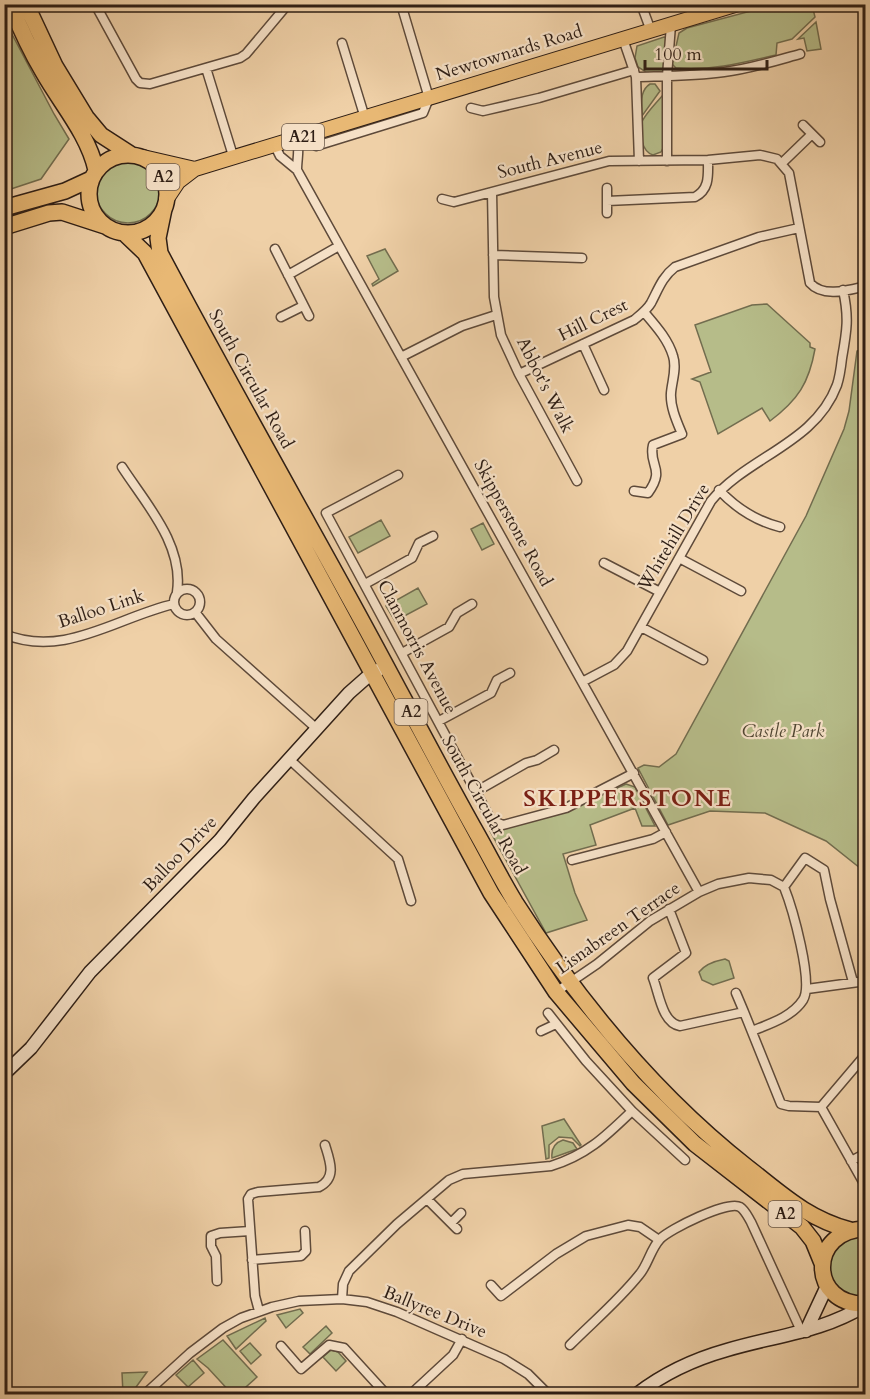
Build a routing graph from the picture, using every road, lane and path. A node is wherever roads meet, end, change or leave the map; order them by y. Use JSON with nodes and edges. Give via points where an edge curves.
{"nodes":[{"id":1,"x":10,"y":4,"type":"edge"},
{"id":2,"x":26,"y":4,"type":"edge"},
{"id":3,"x":95,"y":4,"type":"edge"},
{"id":4,"x":288,"y":4,"type":"edge"},
{"id":5,"x":401,"y":4,"type":"edge"},
{"id":6,"x":641,"y":4,"type":"edge"},
{"id":7,"x":738,"y":4,"type":"edge"},
{"id":8,"x":671,"y":25,"type":"junction"},
{"id":9,"x":651,"y":31,"type":"junction"},
{"id":10,"x":623,"y":39,"type":"junction"},
{"id":11,"x":342,"y":43,"type":"dead end"},
{"id":12,"x":800,"y":54,"type":"dead end"},
{"id":13,"x":206,"y":68,"type":"junction"},
{"id":14,"x":635,"y":73,"type":"junction"},
{"id":15,"x":668,"y":76,"type":"junction"},
{"id":16,"x":429,"y":98,"type":"junction"},
{"id":17,"x":471,"y":108,"type":"dead end"},
{"id":18,"x":365,"y":118,"type":"junction"},
{"id":19,"x":803,"y":125,"type":"dead end"},
{"id":20,"x":812,"y":134,"type":"junction"},
{"id":21,"x":297,"y":139,"type":"junction"},
{"id":22,"x":820,"y":142,"type":"dead end"},
{"id":23,"x":275,"y":146,"type":"junction"},
{"id":24,"x":316,"y":147,"type":"dead end"},
{"id":25,"x":137,"y":156,"type":"junction"},
{"id":26,"x":234,"y":159,"type":"junction"},
{"id":27,"x":708,"y":160,"type":"junction"},
{"id":28,"x":639,"y":161,"type":"junction"},
{"id":29,"x":667,"y":161,"type":"junction"},
{"id":30,"x":782,"y":163,"type":"junction"},
{"id":31,"x":195,"y":169,"type":"junction"},
{"id":32,"x":297,"y":170,"type":"junction"},
{"id":33,"x":94,"y":175,"type":"junction"},
{"id":34,"x":607,"y":188,"type":"dead end"},
{"id":35,"x":492,"y":192,"type":"junction"},
{"id":36,"x":442,"y":200,"type":"dead end"},
{"id":37,"x":607,"y":201,"type":"junction"},
{"id":38,"x":165,"y":205,"type":"junction"},
{"id":39,"x":4,"y":208,"type":"edge"},
{"id":40,"x":607,"y":213,"type":"dead end"},
{"id":41,"x":105,"y":226,"type":"junction"},
{"id":42,"x":4,"y":227,"type":"edge"},
{"id":43,"x":799,"y":228,"type":"junction"},
{"id":44,"x":124,"y":233,"type":"junction"},
{"id":45,"x":339,"y":246,"type":"junction"},
{"id":46,"x":275,"y":249,"type":"dead end"},
{"id":47,"x":494,"y":255,"type":"junction"},
{"id":48,"x":582,"y":258,"type":"dead end"},
{"id":49,"x":288,"y":275,"type":"junction"},
{"id":50,"x":866,"y":286,"type":"edge"},
{"id":51,"x":843,"y":290,"type":"junction"},
{"id":52,"x":303,"y":306,"type":"junction"},
{"id":53,"x":645,"y":312,"type":"junction"},
{"id":54,"x":496,"y":315,"type":"junction"},
{"id":55,"x":309,"y":316,"type":"dead end"},
{"id":56,"x":281,"y":317,"type":"dead end"},
{"id":57,"x":583,"y":344,"type":"junction"},
{"id":58,"x":402,"y":357,"type":"junction"},
{"id":59,"x":519,"y":375,"type":"junction"},
{"id":60,"x":604,"y":390,"type":"dead end"},
{"id":61,"x":122,"y":467,"type":"dead end"},
{"id":62,"x":398,"y":475,"type":"dead end"},
{"id":63,"x":577,"y":481,"type":"dead end"},
{"id":64,"x":634,"y":490,"type":"dead end"},
{"id":65,"x":719,"y":490,"type":"junction"},
{"id":66,"x":780,"y":527,"type":"dead end"},
{"id":67,"x":433,"y":536,"type":"dead end"},
{"id":68,"x":679,"y":558,"type":"junction"},
{"id":69,"x":604,"y":562,"type":"dead end"},
{"id":70,"x":365,"y":584,"type":"junction"},
{"id":71,"x":741,"y":591,"type":"dead end"},
{"id":72,"x":177,"y":592,"type":"junction"},
{"id":73,"x":660,"y":592,"type":"junction"},
{"id":74,"x":174,"y":604,"type":"junction"},
{"id":75,"x":472,"y":604,"type":"dead end"},
{"id":76,"x":195,"y":612,"type":"junction"},
{"id":77,"x":641,"y":627,"type":"junction"},
{"id":78,"x":4,"y":634,"type":"edge"},
{"id":79,"x":402,"y":653,"type":"junction"},
{"id":80,"x":703,"y":660,"type":"dead end"},
{"id":81,"x":380,"y":670,"type":"junction"},
{"id":82,"x":510,"y":673,"type":"dead end"},
{"id":83,"x":582,"y":682,"type":"junction"},
{"id":84,"x":439,"y":721,"type":"junction"},
{"id":85,"x":317,"y":729,"type":"junction"},
{"id":86,"x":554,"y":750,"type":"dead end"},
{"id":87,"x":289,"y":759,"type":"junction"},
{"id":88,"x":634,"y":773,"type":"junction"},
{"id":89,"x":477,"y":791,"type":"junction"},
{"id":90,"x":666,"y":832,"type":"junction"},
{"id":91,"x":572,"y":860,"type":"dead end"},
{"id":92,"x":784,"y":887,"type":"junction"},
{"id":93,"x":699,"y":892,"type":"junction"},
{"id":94,"x":411,"y":901,"type":"dead end"},
{"id":95,"x":669,"y":909,"type":"junction"},
{"id":96,"x":866,"y":981,"type":"edge"},
{"id":97,"x":569,"y":982,"type":"junction"},
{"id":98,"x":853,"y":982,"type":"junction"},
{"id":99,"x":807,"y":988,"type":"junction"},
{"id":100,"x":556,"y":992,"type":"junction"},
{"id":101,"x":736,"y":993,"type":"dead end"},
{"id":102,"x":744,"y":1012,"type":"junction"},
{"id":103,"x":548,"y":1013,"type":"dead end"},
{"id":104,"x":556,"y":1023,"type":"junction"},
{"id":105,"x":541,"y":1031,"type":"dead end"},
{"id":106,"x":752,"y":1031,"type":"junction"},
{"id":107,"x":866,"y":1054,"type":"edge"},
{"id":108,"x":4,"y":1074,"type":"edge"},
{"id":109,"x":821,"y":1107,"type":"junction"},
{"id":110,"x":633,"y":1111,"type":"junction"},
{"id":111,"x":325,"y":1145,"type":"dead end"},
{"id":112,"x":866,"y":1153,"type":"edge"},
{"id":113,"x":685,"y":1160,"type":"dead end"},
{"id":114,"x":850,"y":1161,"type":"junction"},
{"id":115,"x":866,"y":1187,"type":"edge"},
{"id":116,"x":427,"y":1199,"type":"junction"},
{"id":117,"x":461,"y":1213,"type":"dead end"},
{"id":118,"x":859,"y":1227,"type":"edge"},
{"id":119,"x":250,"y":1231,"type":"junction"},
{"id":120,"x":305,"y":1231,"type":"dead end"},
{"id":121,"x":659,"y":1240,"type":"junction"},
{"id":122,"x":252,"y":1260,"type":"junction"},
{"id":123,"x":822,"y":1263,"type":"junction"},
{"id":124,"x":217,"y":1281,"type":"dead end"},
{"id":125,"x":491,"y":1285,"type":"dead end"},
{"id":126,"x":827,"y":1286,"type":"junction"},
{"id":127,"x":342,"y":1299,"type":"junction"},
{"id":128,"x":866,"y":1305,"type":"edge"},
{"id":129,"x":259,"y":1311,"type":"junction"},
{"id":130,"x":804,"y":1332,"type":"junction"},
{"id":131,"x":462,"y":1340,"type":"junction"},
{"id":132,"x":570,"y":1345,"type":"dead end"},
{"id":133,"x":281,"y":1346,"type":"dead end"},
{"id":134,"x":145,"y":1395,"type":"edge"},
{"id":135,"x":386,"y":1395,"type":"edge"},
{"id":136,"x":411,"y":1395,"type":"edge"},
{"id":137,"x":548,"y":1395,"type":"edge"},
{"id":138,"x":637,"y":1395,"type":"edge"}],
"edges":[{"from":1,"to":33,"type":"highway","via":[[42,71],[90,148]]},
{"from":2,"to":25,"type":"highway","number":"A2","via":[[86,117],[101,135]]},
{"from":3,"to":13,"type":"street","via":[[141,83]]},
{"from":4,"to":13,"type":"street","via":[[246,54]]},
{"from":5,"to":16,"type":"street"},
{"from":6,"to":9,"type":"street"},
{"from":7,"to":8,"type":"main road","name":"Newtownards Road","number":"A21"},
{"from":8,"to":9,"type":"main road","name":"Newtownards Road","number":"A21"},
{"from":8,"to":15,"type":"street"},
{"from":9,"to":10,"type":"main road","name":"Newtownards Road","number":"A21"},
{"from":10,"to":14,"type":"street"},
{"from":10,"to":16,"type":"main road","name":"Newtownards Road","number":"A21"},
{"from":11,"to":18,"type":"street"},
{"from":12,"to":15,"type":"street","via":[[724,72]]},
{"from":13,"to":26,"type":"street"},
{"from":14,"to":15,"type":"street"},
{"from":14,"to":17,"type":"street","via":[[483,111]]},
{"from":14,"to":28,"type":"street"},
{"from":15,"to":29,"type":"street"},
{"from":16,"to":18,"type":"main road","name":"Newtownards Road","number":"A21"},
{"from":16,"to":24,"type":"street","name":"Newtownards Road","via":[[418,116]]},
{"from":18,"to":21,"type":"main road","name":"Newtownards Road","number":"A21"},
{"from":19,"to":20,"type":"street"},
{"from":20,"to":22,"type":"street"},
{"from":20,"to":30,"type":"street"},
{"from":21,"to":23,"type":"main road","name":"Newtownards Road","number":"A21"},
{"from":21,"to":32,"type":"street","name":"Skipperstone Road"},
{"from":23,"to":26,"type":"main road","name":"Newtownards Road","number":"A21"},
{"from":23,"to":32,"type":"street","name":"Skipperstone Road","via":[[280,156]]},
{"from":25,"to":31,"type":"main road","name":"Newtownards Road","number":"A21"},
{"from":25,"to":33,"type":"highway","number":"A2","via":[[118,155],[106,161]]},
{"from":25,"to":38,"type":"highway","number":"A2","via":[[160,171],[165,181]]},
{"from":26,"to":31,"type":"main road","name":"Newtownards Road","number":"A21"},
{"from":27,"to":29,"type":"street","name":"South Avenue"},
{"from":27,"to":30,"type":"street","name":"South Avenue","via":[[760,155],[772,156]]},
{"from":27,"to":37,"type":"street","via":[[706,188],[695,198]]},
{"from":28,"to":29,"type":"street","name":"South Avenue"},
{"from":28,"to":35,"type":"street","name":"South Avenue","via":[[609,161]]},
{"from":30,"to":43,"type":"street","via":[[790,179]]},
{"from":31,"to":38,"type":"main road","name":"Newtownards Road","number":"A21","via":[[178,182]]},
{"from":32,"to":45,"type":"street","name":"Skipperstone Road"},
{"from":33,"to":39,"type":"highway","via":[[65,191]]},
{"from":33,"to":41,"type":"highway","via":[[89,200]]},
{"from":34,"to":37,"type":"street"},
{"from":35,"to":36,"type":"street","name":"South Avenue","via":[[454,202]]},
{"from":35,"to":47,"type":"street","name":"Abbot's Walk"},
{"from":37,"to":40,"type":"street"},
{"from":38,"to":44,"type":"highway","number":"A2","via":[[157,220],[147,227]]},
{"from":38,"to":81,"type":"highway","name":"South Circular Road","number":"A2","via":[[158,238],[160,253],[334,570]]},
{"from":41,"to":42,"type":"highway","via":[[50,213]]},
{"from":41,"to":44,"type":"highway","number":"A2"},
{"from":43,"to":51,"type":"street","via":[[810,283],[826,292]]},
{"from":43,"to":53,"type":"street","name":"Hill Crest","via":[[759,237],[675,267],[658,286]]},
{"from":44,"to":81,"type":"highway","name":"South Circular Road","number":"A2","via":[[145,253]]},
{"from":45,"to":49,"type":"street"},
{"from":45,"to":58,"type":"street","name":"Skipperstone Road"},
{"from":46,"to":49,"type":"street"},
{"from":47,"to":48,"type":"street"},
{"from":47,"to":54,"type":"street","name":"Abbot's Walk"},
{"from":49,"to":52,"type":"street"},
{"from":50,"to":51,"type":"street"},
{"from":51,"to":65,"type":"street","name":"Whitehill Drive","via":[[848,325],[838,382],[826,408],[782,448]]},
{"from":52,"to":55,"type":"street"},
{"from":52,"to":56,"type":"street"},
{"from":53,"to":57,"type":"street","name":"Hill Crest"},
{"from":53,"to":64,"type":"street","via":[[674,356],[671,404],[682,434],[653,445],[655,483],[648,493]]},
{"from":54,"to":58,"type":"street","via":[[462,326]]},
{"from":54,"to":59,"type":"street","name":"Abbot's Walk"},
{"from":57,"to":59,"type":"street","name":"Hill Crest"},
{"from":57,"to":60,"type":"street"},
{"from":58,"to":83,"type":"street","name":"Skipperstone Road"},
{"from":59,"to":63,"type":"street","name":"Abbot's Walk"},
{"from":61,"to":72,"type":"street","via":[[165,534],[177,565]]},
{"from":62,"to":70,"type":"street","name":"Clanmorris Avenue","via":[[326,513]]},
{"from":65,"to":66,"type":"street","via":[[738,508]]},
{"from":65,"to":68,"type":"street","name":"Whitehill Drive"},
{"from":67,"to":70,"type":"street","via":[[419,543],[412,558]]},
{"from":68,"to":71,"type":"street"},
{"from":68,"to":73,"type":"street","name":"Whitehill Drive"},
{"from":69,"to":73,"type":"street"},
{"from":70,"to":79,"type":"street","name":"Clanmorris Avenue"},
{"from":72,"to":74,"type":"street"},
{"from":72,"to":76,"type":"street","via":[[190,589],[197,594],[200,602]]},
{"from":73,"to":77,"type":"street","name":"Whitehill Drive"},
{"from":74,"to":76,"type":"street","via":[[181,614]]},
{"from":74,"to":78,"type":"street","name":"Balloo Link","via":[[68,640],[37,643]]},
{"from":75,"to":79,"type":"street","via":[[457,613],[449,627]]},
{"from":76,"to":85,"type":"street","via":[[216,639]]},
{"from":77,"to":80,"type":"street"},
{"from":77,"to":83,"type":"street","name":"Whitehill Drive","via":[[620,661]]},
{"from":79,"to":84,"type":"street","name":"Clanmorris Avenue"},
{"from":81,"to":85,"type":"street","name":"Balloo Drive","via":[[349,693]]},
{"from":81,"to":97,"type":"highway","name":"South Circular Road","number":"A2","via":[[513,899]]},
{"from":81,"to":100,"type":"highway","name":"South Circular Road","number":"A2","via":[[491,893]]},
{"from":82,"to":84,"type":"street","via":[[497,680],[490,693]]},
{"from":83,"to":88,"type":"street","name":"Skipperstone Road"},
{"from":84,"to":89,"type":"street","name":"Clanmorris Avenue"},
{"from":85,"to":87,"type":"street","name":"Balloo Drive"},
{"from":86,"to":89,"type":"street"},
{"from":87,"to":94,"type":"street","via":[[398,859]]},
{"from":87,"to":108,"type":"street","name":"Balloo Drive","via":[[220,840],[90,972],[31,1048]]},
{"from":88,"to":89,"type":"street","name":"Clanmorris Avenue","via":[[566,808],[502,825],[491,820]]},
{"from":88,"to":90,"type":"street","name":"Skipperstone Road"},
{"from":90,"to":91,"type":"street"},
{"from":90,"to":93,"type":"street","name":"Skipperstone Road"},
{"from":92,"to":93,"type":"street","name":"Lisnabreen Terrace","via":[[771,880],[749,878]]},
{"from":92,"to":98,"type":"street","via":[[805,858],[824,870]]},
{"from":92,"to":99,"type":"street","via":[[798,934]]},
{"from":93,"to":95,"type":"street","name":"Lisnabreen Terrace"},
{"from":95,"to":97,"type":"street","name":"Lisnabreen Terrace"},
{"from":95,"to":102,"type":"street","via":[[686,953],[653,978],[668,1018],[680,1026]]},
{"from":96,"to":98,"type":"street"},
{"from":97,"to":100,"type":"street","name":"Lisnabreen Terrace"},
{"from":97,"to":118,"type":"highway","name":"South Circular Road","number":"A2","via":[[674,1104],[723,1148],[807,1213],[828,1224]]},
{"from":98,"to":99,"type":"street"},
{"from":99,"to":106,"type":"street","via":[[803,1000],[787,1015]]},
{"from":100,"to":123,"type":"highway","name":"South Circular Road","number":"A2","via":[[633,1083],[695,1144],[802,1227]]},
{"from":101,"to":102,"type":"street"},
{"from":102,"to":106,"type":"street"},
{"from":103,"to":104,"type":"street"},
{"from":104,"to":105,"type":"street"},
{"from":104,"to":110,"type":"street"},
{"from":106,"to":109,"type":"street","via":[[781,1104]]},
{"from":107,"to":109,"type":"street"},
{"from":109,"to":114,"type":"street"},
{"from":110,"to":113,"type":"street"},
{"from":110,"to":116,"type":"street","via":[[598,1143],[560,1163],[463,1174],[449,1180]]},
{"from":111,"to":119,"type":"street","via":[[331,1176],[327,1183],[251,1194]]},
{"from":112,"to":114,"type":"street"},
{"from":114,"to":115,"type":"street"},
{"from":116,"to":117,"type":"street","via":[[454,1226]]},
{"from":116,"to":127,"type":"street","via":[[349,1271]]},
{"from":118,"to":123,"type":"highway","number":"A2","via":[[831,1242]]},
{"from":119,"to":122,"type":"street"},
{"from":119,"to":124,"type":"street","via":[[211,1236]]},
{"from":120,"to":122,"type":"street","via":[[306,1251],[300,1256]]},
{"from":121,"to":125,"type":"street","via":[[640,1227],[628,1225],[586,1236],[501,1296]]},
{"from":121,"to":130,"type":"street","via":[[725,1207],[741,1208]]},
{"from":121,"to":132,"type":"street","via":[[640,1274]]},
{"from":122,"to":129,"type":"street"},
{"from":123,"to":126,"type":"highway","number":"A2"},
{"from":126,"to":128,"type":"highway","via":[[844,1301]]},
{"from":126,"to":130,"type":"street"},
{"from":127,"to":129,"type":"street","name":"Ballyree Drive","via":[[299,1301]]},
{"from":127,"to":131,"type":"street","name":"Ballyree Drive","via":[[397,1312]]},
{"from":128,"to":130,"type":"street","via":[[835,1322]]},
{"from":129,"to":134,"type":"street","name":"Ballyree Drive","via":[[223,1328]]},
{"from":130,"to":138,"type":"street","via":[[726,1350],[681,1367]]},
{"from":131,"to":136,"type":"street","via":[[453,1355]]},
{"from":131,"to":137,"type":"street","name":"Ballyree Drive","via":[[522,1369]]},
{"from":133,"to":135,"type":"street","via":[[301,1369],[329,1345],[344,1348]]}]}
